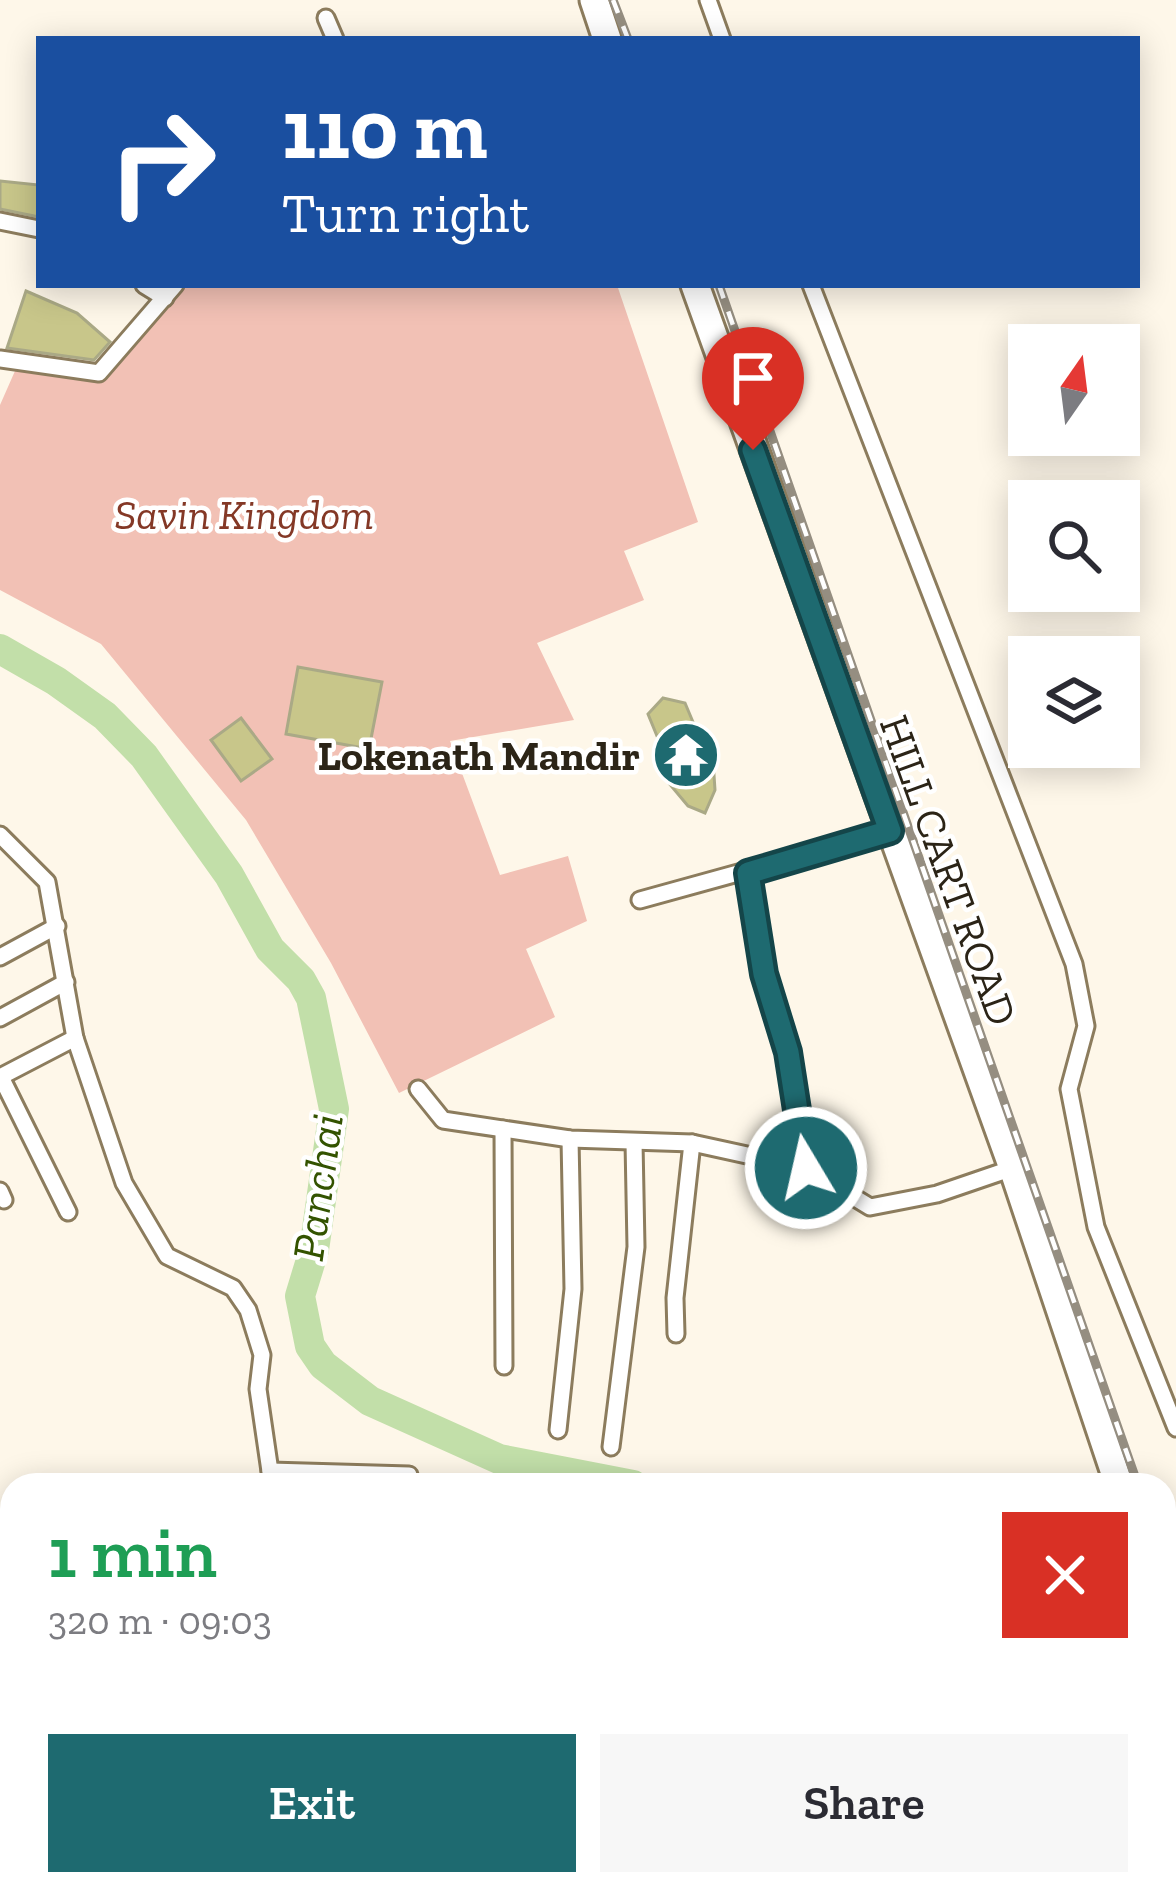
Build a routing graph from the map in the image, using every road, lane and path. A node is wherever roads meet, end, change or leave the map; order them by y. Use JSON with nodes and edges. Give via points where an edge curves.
{"nodes":[{"id":1,"x":594,"y":0,"type":"edge"},
{"id":2,"x":708,"y":0,"type":"edge"},
{"id":3,"x":326,"y":18,"type":"dead end"},
{"id":4,"x":334,"y":36,"type":"edge"},
{"id":5,"x":607,"y":36,"type":"edge"},
{"id":6,"x":721,"y":36,"type":"edge"},
{"id":7,"x":0,"y":221,"type":"edge"},
{"id":8,"x":36,"y":228,"type":"edge"},
{"id":9,"x":696,"y":288,"type":"edge"},
{"id":10,"x":812,"y":288,"type":"edge"},
{"id":11,"x":170,"y":291,"type":"edge"},
{"id":12,"x":0,"y":359,"type":"edge"},
{"id":13,"x":890,"y":831,"type":"junction"},
{"id":14,"x":0,"y":835,"type":"edge"},
{"id":15,"x":748,"y":873,"type":"junction"},
{"id":16,"x":640,"y":900,"type":"dead end"},
{"id":17,"x":57,"y":926,"type":"junction"},
{"id":18,"x":0,"y":957,"type":"edge"},
{"id":19,"x":66,"y":982,"type":"junction"},
{"id":20,"x":0,"y":1018,"type":"edge"},
{"id":21,"x":76,"y":1038,"type":"junction"},
{"id":22,"x":1,"y":1077,"type":"edge"},
{"id":23,"x":418,"y":1089,"type":"dead end"},
{"id":24,"x":502,"y":1129,"type":"junction"},
{"id":25,"x":570,"y":1139,"type":"junction"},
{"id":26,"x":634,"y":1142,"type":"junction"},
{"id":27,"x":692,"y":1143,"type":"junction"},
{"id":28,"x":806,"y":1168,"type":"junction"},
{"id":29,"x":1012,"y":1168,"type":"junction"},
{"id":30,"x":68,"y":1212,"type":"dead end"},
{"id":31,"x":676,"y":1334,"type":"dead end"},
{"id":32,"x":504,"y":1366,"type":"dead end"},
{"id":33,"x":1176,"y":1428,"type":"edge"},
{"id":34,"x":558,"y":1430,"type":"dead end"},
{"id":35,"x":611,"y":1447,"type":"dead end"},
{"id":36,"x":270,"y":1473,"type":"edge"},
{"id":37,"x":1115,"y":1473,"type":"edge"}],
"edges":[{"from":1,"to":5,"type":"highway"},
{"from":2,"to":6,"type":"street"},
{"from":3,"to":4,"type":"street"},
{"from":7,"to":8,"type":"street"},
{"from":9,"to":13,"type":"highway","name":"HILL CART ROAD"},
{"from":10,"to":33,"type":"street","via":[[1074,964],[1086,1026],[1069,1089],[1096,1227]]},
{"from":11,"to":12,"type":"street","via":[[99,374]]},
{"from":13,"to":15,"type":"street"},
{"from":13,"to":29,"type":"highway","name":"HILL CART ROAD"},
{"from":14,"to":17,"type":"street","via":[[47,882]]},
{"from":15,"to":16,"type":"street"},
{"from":15,"to":28,"type":"street"},
{"from":17,"to":18,"type":"street"},
{"from":17,"to":19,"type":"street"},
{"from":19,"to":20,"type":"street"},
{"from":19,"to":21,"type":"street"},
{"from":21,"to":22,"type":"street"},
{"from":21,"to":36,"type":"street","via":[[124,1184],[167,1256],[233,1288],[248,1310],[262,1355],[258,1389]]},
{"from":22,"to":30,"type":"street"},
{"from":23,"to":24,"type":"street","via":[[443,1120]]},
{"from":24,"to":25,"type":"street"},
{"from":24,"to":32,"type":"street"},
{"from":25,"to":26,"type":"street"},
{"from":25,"to":34,"type":"street","via":[[573,1288]]},
{"from":26,"to":27,"type":"street"},
{"from":26,"to":35,"type":"street","via":[[636,1247]]},
{"from":27,"to":28,"type":"street"},
{"from":27,"to":31,"type":"street"},
{"from":28,"to":29,"type":"street","via":[[870,1207]]},
{"from":29,"to":37,"type":"highway","name":"HILL CART ROAD"}]}
